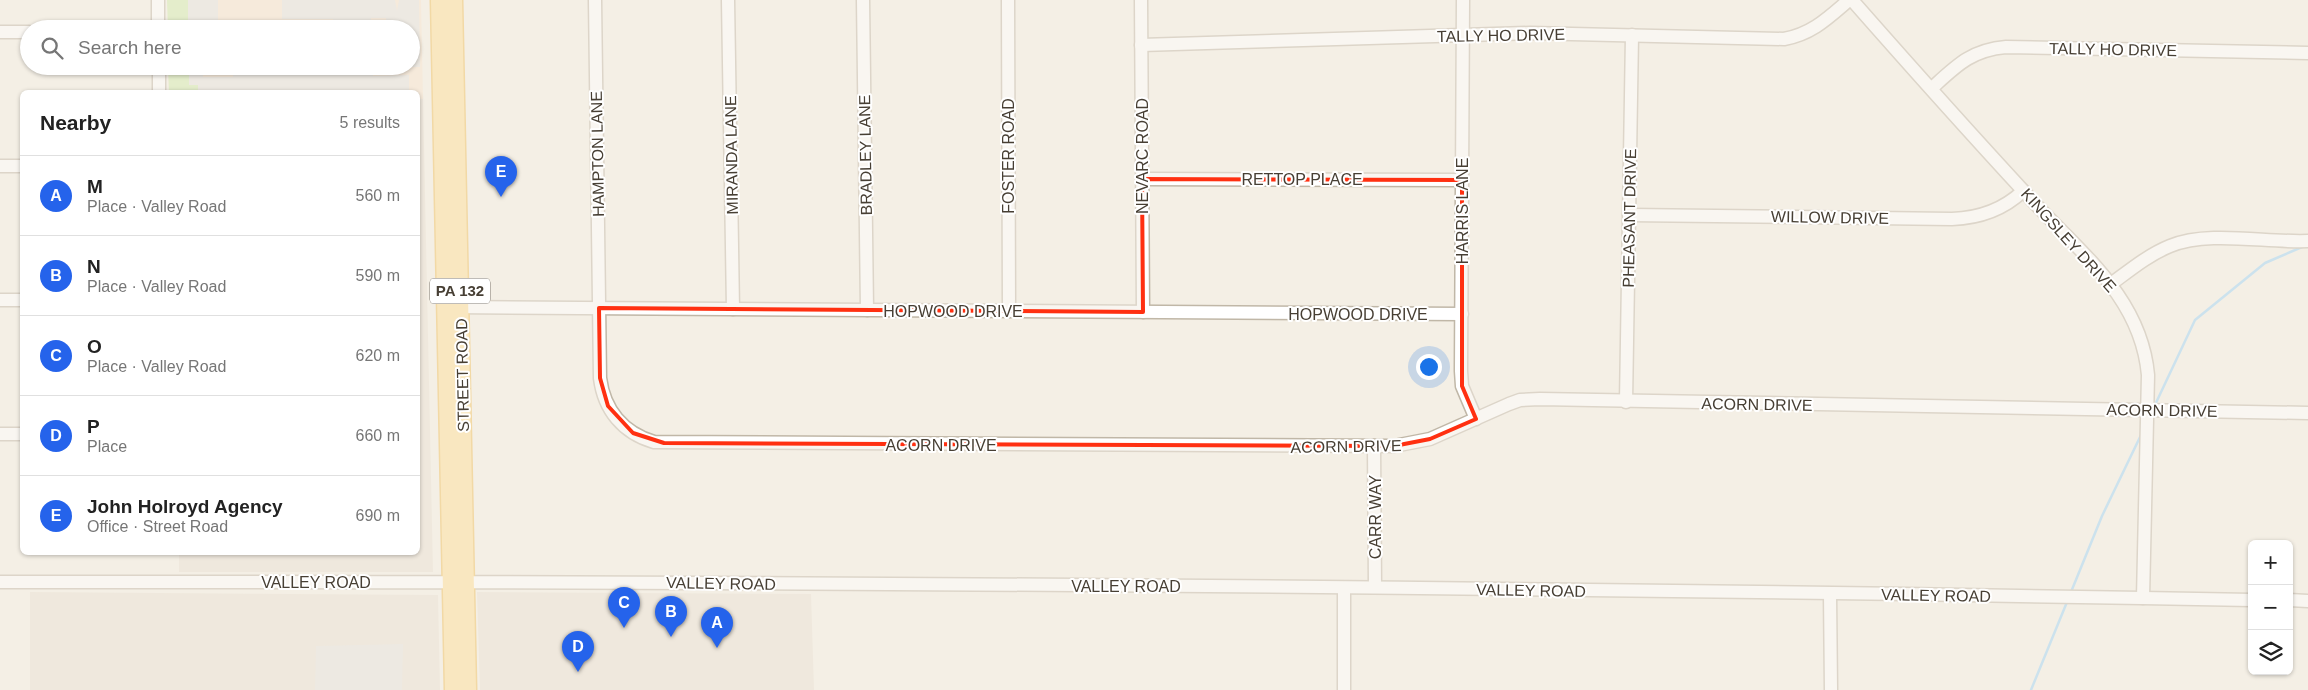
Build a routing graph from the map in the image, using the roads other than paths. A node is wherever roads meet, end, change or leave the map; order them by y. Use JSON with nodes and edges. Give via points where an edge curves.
{"nodes":[{"id":1,"x":158,"y":0,"type":"edge"},
{"id":2,"x":439,"y":0,"type":"edge"},
{"id":3,"x":454,"y":0,"type":"edge"},
{"id":4,"x":594,"y":0,"type":"edge"},
{"id":5,"x":728,"y":0,"type":"edge"},
{"id":6,"x":862,"y":0,"type":"edge"},
{"id":7,"x":1008,"y":0,"type":"edge"},
{"id":8,"x":1141,"y":0,"type":"edge"},
{"id":9,"x":1463,"y":0,"type":"edge"},
{"id":10,"x":1851,"y":0,"type":"edge"},
{"id":11,"x":158,"y":20,"type":"edge"},
{"id":12,"x":0,"y":32,"type":"edge"},
{"id":13,"x":20,"y":32,"type":"edge"},
{"id":14,"x":1632,"y":35,"type":"junction"},
{"id":15,"x":1463,"y":36,"type":"junction"},
{"id":16,"x":1141,"y":46,"type":"junction"},
{"id":17,"x":2308,"y":53,"type":"edge"},
{"id":18,"x":159,"y":75,"type":"edge"},
{"id":19,"x":1932,"y":88,"type":"junction"},
{"id":20,"x":159,"y":90,"type":"edge"},
{"id":21,"x":0,"y":166,"type":"edge"},
{"id":22,"x":20,"y":166,"type":"edge"},
{"id":23,"x":1142,"y":179,"type":"junction"},
{"id":24,"x":1462,"y":180,"type":"junction"},
{"id":25,"x":2023,"y":191,"type":"junction"},
{"id":26,"x":1629,"y":215,"type":"junction"},
{"id":27,"x":2308,"y":241,"type":"edge"},
{"id":28,"x":2111,"y":284,"type":"junction"},
{"id":29,"x":0,"y":300,"type":"edge"},
{"id":30,"x":20,"y":300,"type":"edge"},
{"id":31,"x":453,"y":307,"type":"junction"},
{"id":32,"x":599,"y":308,"type":"junction"},
{"id":33,"x":733,"y":309,"type":"junction"},
{"id":34,"x":867,"y":310,"type":"junction"},
{"id":35,"x":1008,"y":312,"type":"junction"},
{"id":36,"x":1143,"y":312,"type":"junction"},
{"id":37,"x":1462,"y":314,"type":"junction"},
{"id":38,"x":1626,"y":402,"type":"junction"},
{"id":39,"x":2148,"y":410,"type":"junction"},
{"id":40,"x":2308,"y":413,"type":"edge"},
{"id":41,"x":1476,"y":419,"type":"junction"},
{"id":42,"x":0,"y":434,"type":"edge"},
{"id":43,"x":20,"y":434,"type":"edge"},
{"id":44,"x":1374,"y":446,"type":"junction"},
{"id":45,"x":0,"y":582,"type":"edge"},
{"id":46,"x":458,"y":582,"type":"junction"},
{"id":47,"x":1375,"y":587,"type":"junction"},
{"id":48,"x":1344,"y":588,"type":"junction"},
{"id":49,"x":1830,"y":594,"type":"junction"},
{"id":50,"x":2143,"y":598,"type":"junction"},
{"id":51,"x":2248,"y":600,"type":"edge"},
{"id":52,"x":2293,"y":600,"type":"edge"},
{"id":53,"x":2308,"y":601,"type":"edge"},
{"id":54,"x":453,"y":690,"type":"edge"},
{"id":55,"x":468,"y":690,"type":"edge"},
{"id":56,"x":1344,"y":690,"type":"edge"},
{"id":57,"x":1831,"y":690,"type":"edge"}],
"edges":[{"from":1,"to":11,"type":"street"},
{"from":2,"to":31,"type":"main road","name":"STREET ROAD","number":"PA 132"},
{"from":3,"to":31,"type":"main road","name":"STREET ROAD","number":"PA 132"},
{"from":4,"to":32,"type":"street","name":"HAMPTON LANE"},
{"from":5,"to":33,"type":"street","name":"MIRANDA LANE"},
{"from":6,"to":34,"type":"street","name":"BRADLEY LANE"},
{"from":7,"to":35,"type":"street","name":"FOSTER ROAD"},
{"from":8,"to":16,"type":"street","name":"NEVARC ROAD"},
{"from":9,"to":15,"type":"street","name":"HARRIS LANE"},
{"from":10,"to":14,"type":"street","name":"TALLY HO DRIVE","via":[[1816,28],[1784,39]]},
{"from":10,"to":19,"type":"street","name":"KINGSLEY DRIVE"},
{"from":12,"to":13,"type":"street"},
{"from":14,"to":15,"type":"street","name":"TALLY HO DRIVE","via":[[1530,33]]},
{"from":14,"to":26,"type":"street","name":"PHEASANT DRIVE"},
{"from":15,"to":16,"type":"street","name":"TALLY HO DRIVE"},
{"from":15,"to":24,"type":"street","name":"HARRIS LANE"},
{"from":16,"to":23,"type":"street","name":"NEVARC ROAD"},
{"from":17,"to":19,"type":"street","name":"TALLY HO DRIVE","via":[[2006,47],[1983,50],[1973,55]]},
{"from":18,"to":20,"type":"street"},
{"from":19,"to":25,"type":"street","name":"KINGSLEY DRIVE"},
{"from":21,"to":22,"type":"street"},
{"from":23,"to":24,"type":"street","name":"RETTOP PLACE"},
{"from":23,"to":36,"type":"street","name":"NEVARC ROAD"},
{"from":24,"to":37,"type":"street","name":"HARRIS LANE"},
{"from":25,"to":26,"type":"street","name":"WILLOW DRIVE","via":[[2002,208],[1963,219]]},
{"from":25,"to":28,"type":"street","name":"KINGSLEY DRIVE"},
{"from":26,"to":38,"type":"street","name":"PHEASANT DRIVE"},
{"from":27,"to":28,"type":"street","via":[[2206,239],[2180,243],[2153,254]]},
{"from":28,"to":39,"type":"street","name":"KINGSLEY DRIVE","via":[[2130,313],[2144,349]]},
{"from":29,"to":30,"type":"street"},
{"from":31,"to":32,"type":"street","name":"HOPWOOD DRIVE"},
{"from":31,"to":46,"type":"main road","name":"STREET ROAD","number":"PA 132"},
{"from":32,"to":33,"type":"street","name":"HOPWOOD DRIVE"},
{"from":32,"to":44,"type":"street","name":"ACORN DRIVE","via":[[600,378],[604,397],[615,418],[625,428],[654,442]]},
{"from":33,"to":34,"type":"street","name":"HOPWOOD DRIVE"},
{"from":34,"to":35,"type":"street","name":"HOPWOOD DRIVE"},
{"from":35,"to":36,"type":"street","name":"HOPWOOD DRIVE"},
{"from":36,"to":37,"type":"street","name":"HOPWOOD DRIVE"},
{"from":37,"to":41,"type":"street","name":"HARRIS LANE","via":[[1462,386]]},
{"from":38,"to":39,"type":"street","name":"ACORN DRIVE"},
{"from":38,"to":41,"type":"street","name":"ACORN DRIVE","via":[[1520,400]]},
{"from":39,"to":40,"type":"street","name":"ACORN DRIVE"},
{"from":39,"to":50,"type":"street","name":"KINGSLEY DRIVE"},
{"from":41,"to":44,"type":"street","name":"ACORN DRIVE","via":[[1416,444]]},
{"from":42,"to":43,"type":"street"},
{"from":44,"to":47,"type":"street","name":"CARR WAY"},
{"from":45,"to":46,"type":"street","name":"VALLEY ROAD"},
{"from":46,"to":48,"type":"street","name":"VALLEY ROAD"},
{"from":46,"to":54,"type":"main road","name":"STREET ROAD","number":"PA 132"},
{"from":46,"to":55,"type":"main road","name":"STREET ROAD","number":"PA 132"},
{"from":47,"to":48,"type":"street","name":"VALLEY ROAD"},
{"from":47,"to":49,"type":"street","name":"VALLEY ROAD"},
{"from":48,"to":56,"type":"street"},
{"from":49,"to":50,"type":"street","name":"VALLEY ROAD"},
{"from":49,"to":57,"type":"street"},
{"from":50,"to":51,"type":"street","name":"VALLEY ROAD"},
{"from":52,"to":53,"type":"street"}]}
